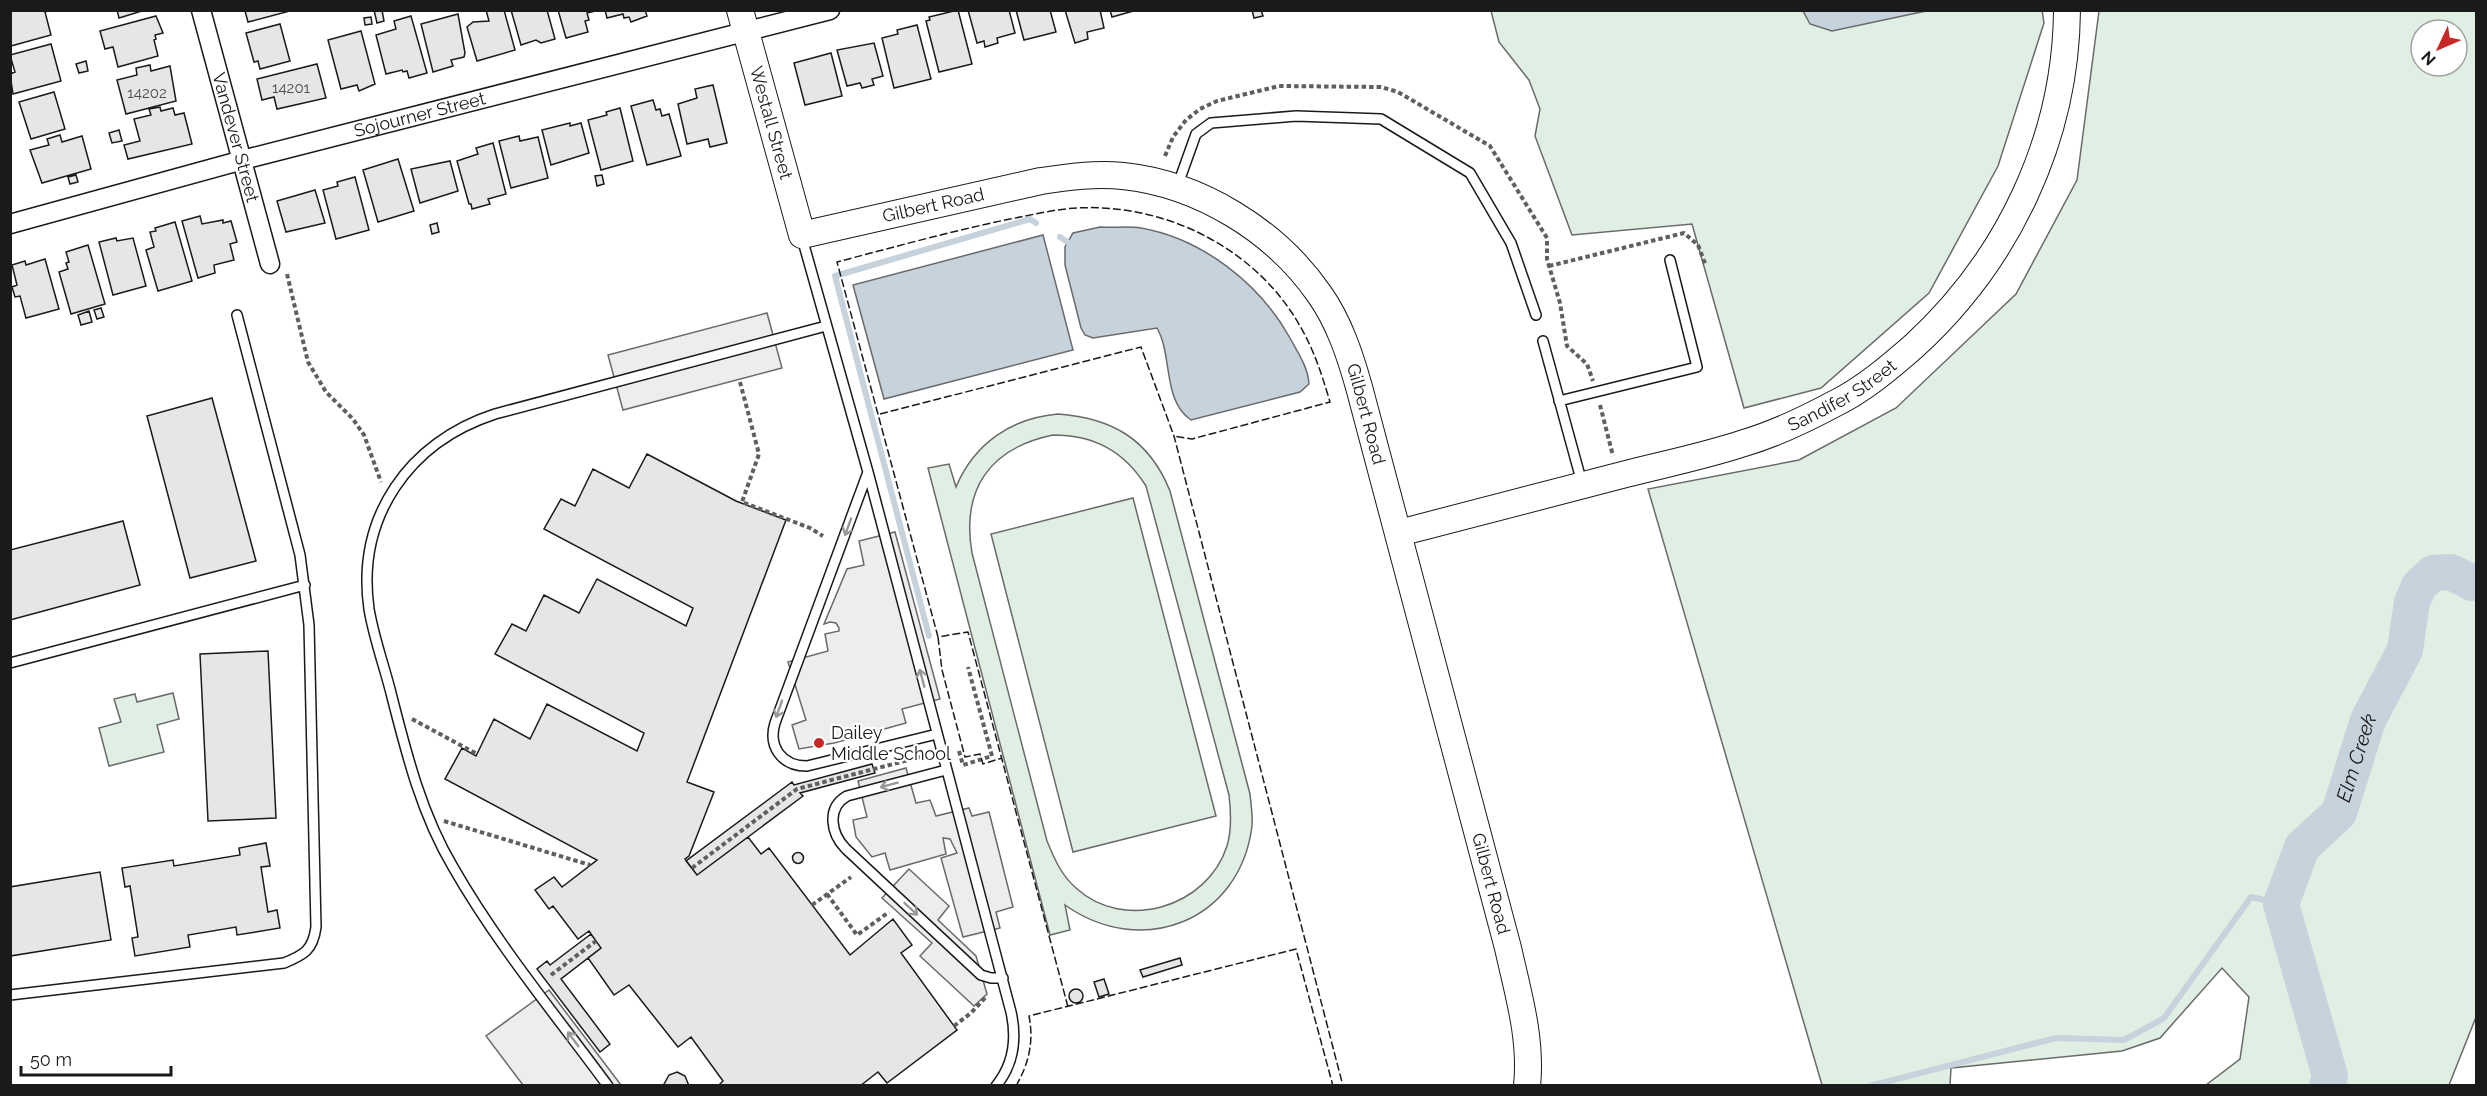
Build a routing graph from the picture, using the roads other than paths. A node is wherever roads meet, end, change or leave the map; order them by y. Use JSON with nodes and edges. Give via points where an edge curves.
{"nodes":[{"id":1,"x":201,"y":10,"type":"edge"},
{"id":2,"x":830,"y":10,"type":"edge"},
{"id":3,"x":2067,"y":10,"type":"edge"},
{"id":4,"x":743,"y":21,"type":"edge"},
{"id":5,"x":242,"y":160,"type":"junction"},
{"id":6,"x":1177,"y":188,"type":"junction"},
{"id":7,"x":10,"y":224,"type":"edge"},
{"id":8,"x":802,"y":235,"type":"junction"},
{"id":9,"x":1670,"y":260,"type":"dead end"},
{"id":10,"x":270,"y":264,"type":"dead end"},
{"id":11,"x":237,"y":315,"type":"dead end"},
{"id":12,"x":1536,"y":315,"type":"dead end"},
{"id":13,"x":826,"y":326,"type":"junction"},
{"id":14,"x":1543,"y":341,"type":"dead end"},
{"id":15,"x":1559,"y":401,"type":"junction"},
{"id":16,"x":868,"y":472,"type":"junction"},
{"id":17,"x":1583,"y":485,"type":"junction"},
{"id":18,"x":1399,"y":533,"type":"junction"},
{"id":19,"x":305,"y":585,"type":"junction"},
{"id":20,"x":10,"y":663,"type":"edge"},
{"id":21,"x":937,"y":734,"type":"junction"},
{"id":22,"x":946,"y":770,"type":"junction"},
{"id":23,"x":1003,"y":978,"type":"junction"},
{"id":24,"x":10,"y":996,"type":"edge"},
{"id":25,"x":608,"y":1086,"type":"edge"},
{"id":26,"x":996,"y":1086,"type":"edge"},
{"id":27,"x":1527,"y":1086,"type":"edge"}],
"edges":[{"from":1,"to":5,"type":"street","name":"Vandever Street"},
{"from":2,"to":4,"type":"street","name":"Sojourner Street"},
{"from":3,"to":17,"type":"street","name":"Sandifer Street","via":[[2061,89],[2047,141],[2020,210],[1994,254],[1937,325],[1892,365],[1846,397],[1793,423],[1745,443]]},
{"from":4,"to":5,"type":"street","name":"Sojourner Street"},
{"from":4,"to":8,"type":"street","name":"Westall Street"},
{"from":5,"to":7,"type":"street","name":"Sojourner Street"},
{"from":5,"to":10,"type":"street","name":"Vandever Street"},
{"from":6,"to":8,"type":"street","name":"Gilbert Road","via":[[1121,176],[1066,177]]},
{"from":6,"to":12,"type":"lane","via":[[1196,134],[1210,123],[1296,116],[1381,119],[1470,172],[1511,243]]},
{"from":6,"to":18,"type":"street","name":"Gilbert Road","via":[[1242,220],[1274,244],[1321,296],[1349,354]]},
{"from":8,"to":13,"type":"lane"},
{"from":9,"to":15,"type":"lane","via":[[1698,367]]},
{"from":11,"to":19,"type":"lane"},
{"from":13,"to":16,"type":"lane"},
{"from":25,"to":13,"type":"lane","one_way":true,"via":[[453,868],[428,816],[413,775],[369,608],[373,536],[392,490],[414,463],[450,433],[478,419]]},
{"from":14,"to":15,"type":"lane"},
{"from":15,"to":17,"type":"lane"},
{"from":21,"to":16,"type":"lane","one_way":true},
{"from":16,"to":21,"type":"lane","one_way":true,"via":[[775,723],[773,746],[787,761],[807,766]]},
{"from":17,"to":18,"type":"street","name":"Sandifer Street"},
{"from":18,"to":27,"type":"street","name":"Gilbert Road","via":[[1524,1016]]},
{"from":19,"to":20,"type":"lane"},
{"from":19,"to":24,"type":"lane","via":[[314,941],[298,957],[284,963]]},
{"from":21,"to":22,"type":"lane"},
{"from":22,"to":23,"type":"lane"},
{"from":22,"to":23,"type":"lane","one_way":true,"via":[[847,796],[833,814],[835,834],[846,849],[981,975]]},
{"from":23,"to":26,"type":"lane","via":[[1015,1035],[1012,1058]]}]}
